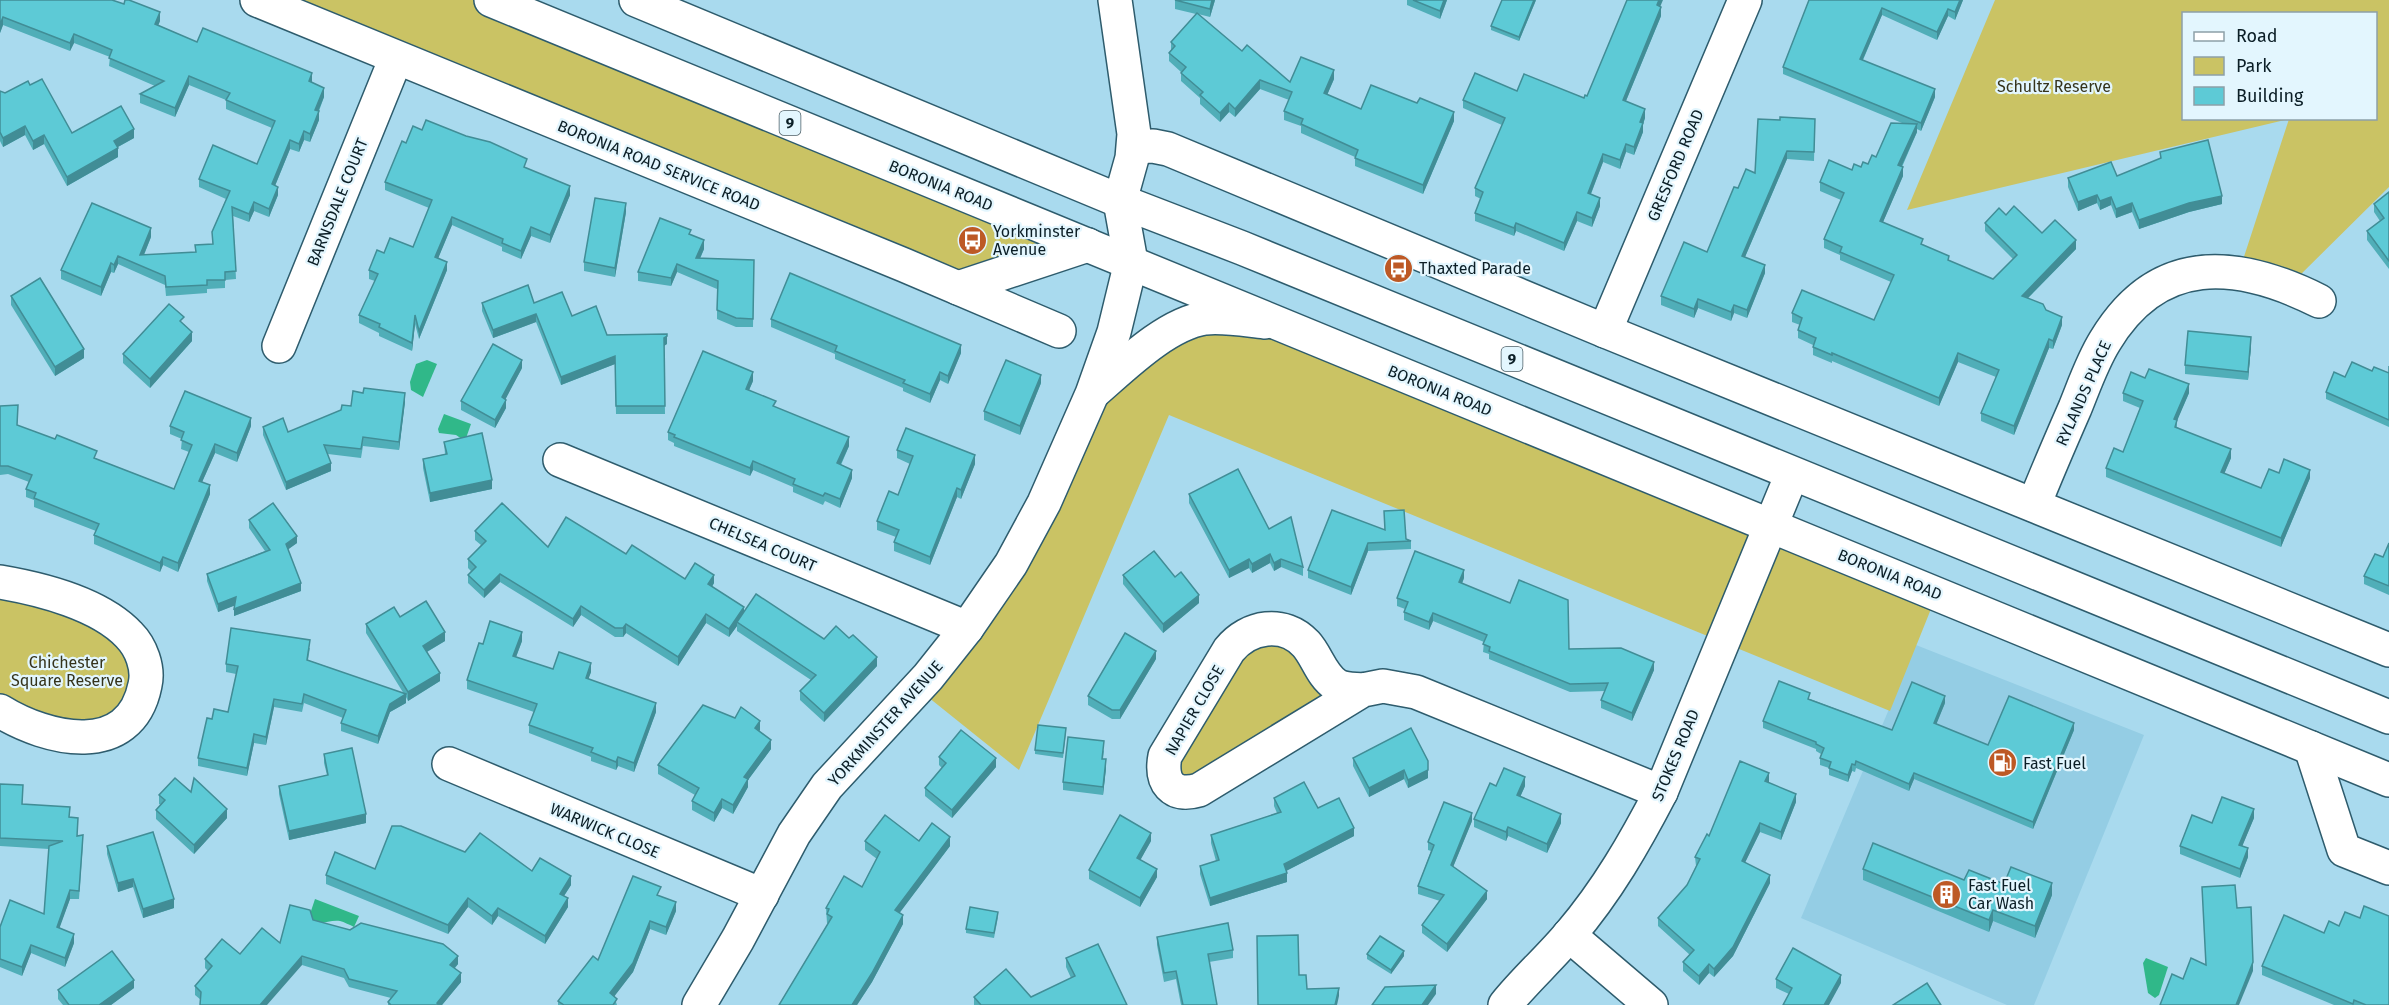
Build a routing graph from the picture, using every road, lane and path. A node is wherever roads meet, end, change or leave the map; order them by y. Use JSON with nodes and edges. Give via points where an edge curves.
{"nodes":[{"id":1,"x":257,"y":0,"type":"edge"},
{"id":2,"x":491,"y":0,"type":"edge"},
{"id":3,"x":636,"y":0,"type":"edge"},
{"id":4,"x":1115,"y":0,"type":"edge"},
{"id":5,"x":1745,"y":0,"type":"edge"},
{"id":6,"x":396,"y":58,"type":"junction"},
{"id":7,"x":1134,"y":147,"type":"junction"},
{"id":8,"x":1120,"y":201,"type":"junction"},
{"id":9,"x":1088,"y":245,"type":"junction"},
{"id":10,"x":1131,"y":262,"type":"junction"},
{"id":11,"x":958,"y":288,"type":"junction"},
{"id":12,"x":2319,"y":301,"type":"dead end"},
{"id":13,"x":1279,"y":324,"type":"junction"},
{"id":14,"x":1059,"y":331,"type":"dead end"},
{"id":15,"x":1605,"y":331,"type":"junction"},
{"id":16,"x":279,"y":346,"type":"dead end"},
{"id":17,"x":1092,"y":394,"type":"junction"},
{"id":18,"x":560,"y":460,"type":"dead end"},
{"id":19,"x":1792,"y":474,"type":"junction"},
{"id":20,"x":2034,"y":505,"type":"junction"},
{"id":21,"x":1770,"y":526,"type":"junction"},
{"id":22,"x":0,"y":582,"type":"edge"},
{"id":23,"x":967,"y":628,"type":"junction"},
{"id":24,"x":2389,"y":650,"type":"edge"},
{"id":25,"x":1362,"y":690,"type":"junction"},
{"id":26,"x":0,"y":711,"type":"edge"},
{"id":27,"x":2389,"y":717,"type":"edge"},
{"id":28,"x":2311,"y":748,"type":"junction"},
{"id":29,"x":448,"y":764,"type":"dead end"},
{"id":30,"x":2389,"y":780,"type":"edge"},
{"id":31,"x":1661,"y":792,"type":"junction"},
{"id":32,"x":2389,"y":868,"type":"edge"},
{"id":33,"x":762,"y":895,"type":"junction"},
{"id":34,"x":1569,"y":936,"type":"junction"},
{"id":35,"x":699,"y":1005,"type":"edge"},
{"id":36,"x":1505,"y":1005,"type":"edge"},
{"id":37,"x":1651,"y":1005,"type":"edge"}],
"edges":[{"from":1,"to":6,"type":"street","name":"BORONIA ROAD SERVICE ROAD"},
{"from":2,"to":9,"type":"street","name":"BORONIA ROAD","number":"9"},
{"from":3,"to":8,"type":"street","number":"9"},
{"from":4,"to":7,"type":"street"},
{"from":5,"to":15,"type":"street","name":"GRESFORD ROAD"},
{"from":6,"to":11,"type":"street","name":"BORONIA ROAD SERVICE ROAD"},
{"from":6,"to":16,"type":"street","name":"BARNSDALE COURT"},
{"from":7,"to":8,"type":"street"},
{"from":7,"to":15,"type":"street","via":[[1168,149]]},
{"from":8,"to":10,"type":"street","name":"YORKMINSTER AVENUE"},
{"from":8,"to":19,"type":"street","number":"9"},
{"from":9,"to":10,"type":"street","name":"BORONIA ROAD","number":"9"},
{"from":9,"to":11,"type":"street"},
{"from":10,"to":13,"type":"street","name":"BORONIA ROAD","number":"9"},
{"from":10,"to":17,"type":"street","name":"YORKMINSTER AVENUE","via":[[1114,332]]},
{"from":11,"to":14,"type":"street","name":"BORONIA ROAD SERVICE ROAD"},
{"from":12,"to":20,"type":"street","name":"RYLANDS PLACE","via":[[2272,280],[2223,271],[2181,276],[2144,295],[2104,342]]},
{"from":13,"to":17,"type":"street","via":[[1207,318],[1185,324],[1144,350]]},
{"from":13,"to":21,"type":"street","name":"BORONIA ROAD","number":"9"},
{"from":15,"to":20,"type":"street"},
{"from":17,"to":23,"type":"street","name":"YORKMINSTER AVENUE","via":[[1044,503],[1011,564]]},
{"from":18,"to":23,"type":"street","name":"CHELSEA COURT"},
{"from":19,"to":21,"type":"street","name":"STOKES ROAD"},
{"from":19,"to":27,"type":"street","number":"9"},
{"from":20,"to":24,"type":"street"},
{"from":21,"to":28,"type":"street","name":"BORONIA ROAD","number":"9"},
{"from":21,"to":31,"type":"street","name":"STOKES ROAD"},
{"from":22,"to":26,"type":"street","via":[[61,598],[118,625],[141,653],[146,681],[136,712],[123,725],[89,737],[50,734]]},
{"from":23,"to":33,"type":"street","name":"YORKMINSTER AVENUE","via":[[903,705],[827,786],[794,834]]},
{"from":25,"to":25,"type":"street","name":"NAPIER CLOSE","via":[[1199,790],[1188,794],[1166,782],[1163,765],[1170,748],[1229,650],[1251,633],[1265,628],[1294,634],[1306,644],[1332,681],[1344,688]]},
{"from":25,"to":31,"type":"street","name":"NAPIER CLOSE","via":[[1383,686],[1416,692]]},
{"from":28,"to":30,"type":"street","name":"BORONIA ROAD","number":"9"},
{"from":28,"to":32,"type":"street","via":[[2344,850]]},
{"from":29,"to":33,"type":"street","name":"WARWICK CLOSE"},
{"from":31,"to":34,"type":"street","name":"STOKES ROAD","via":[[1613,876]]},
{"from":33,"to":35,"type":"street","name":"YORKMINSTER AVENUE"},
{"from":34,"to":36,"type":"street","name":"STOKES ROAD"},
{"from":34,"to":37,"type":"street"}]}
